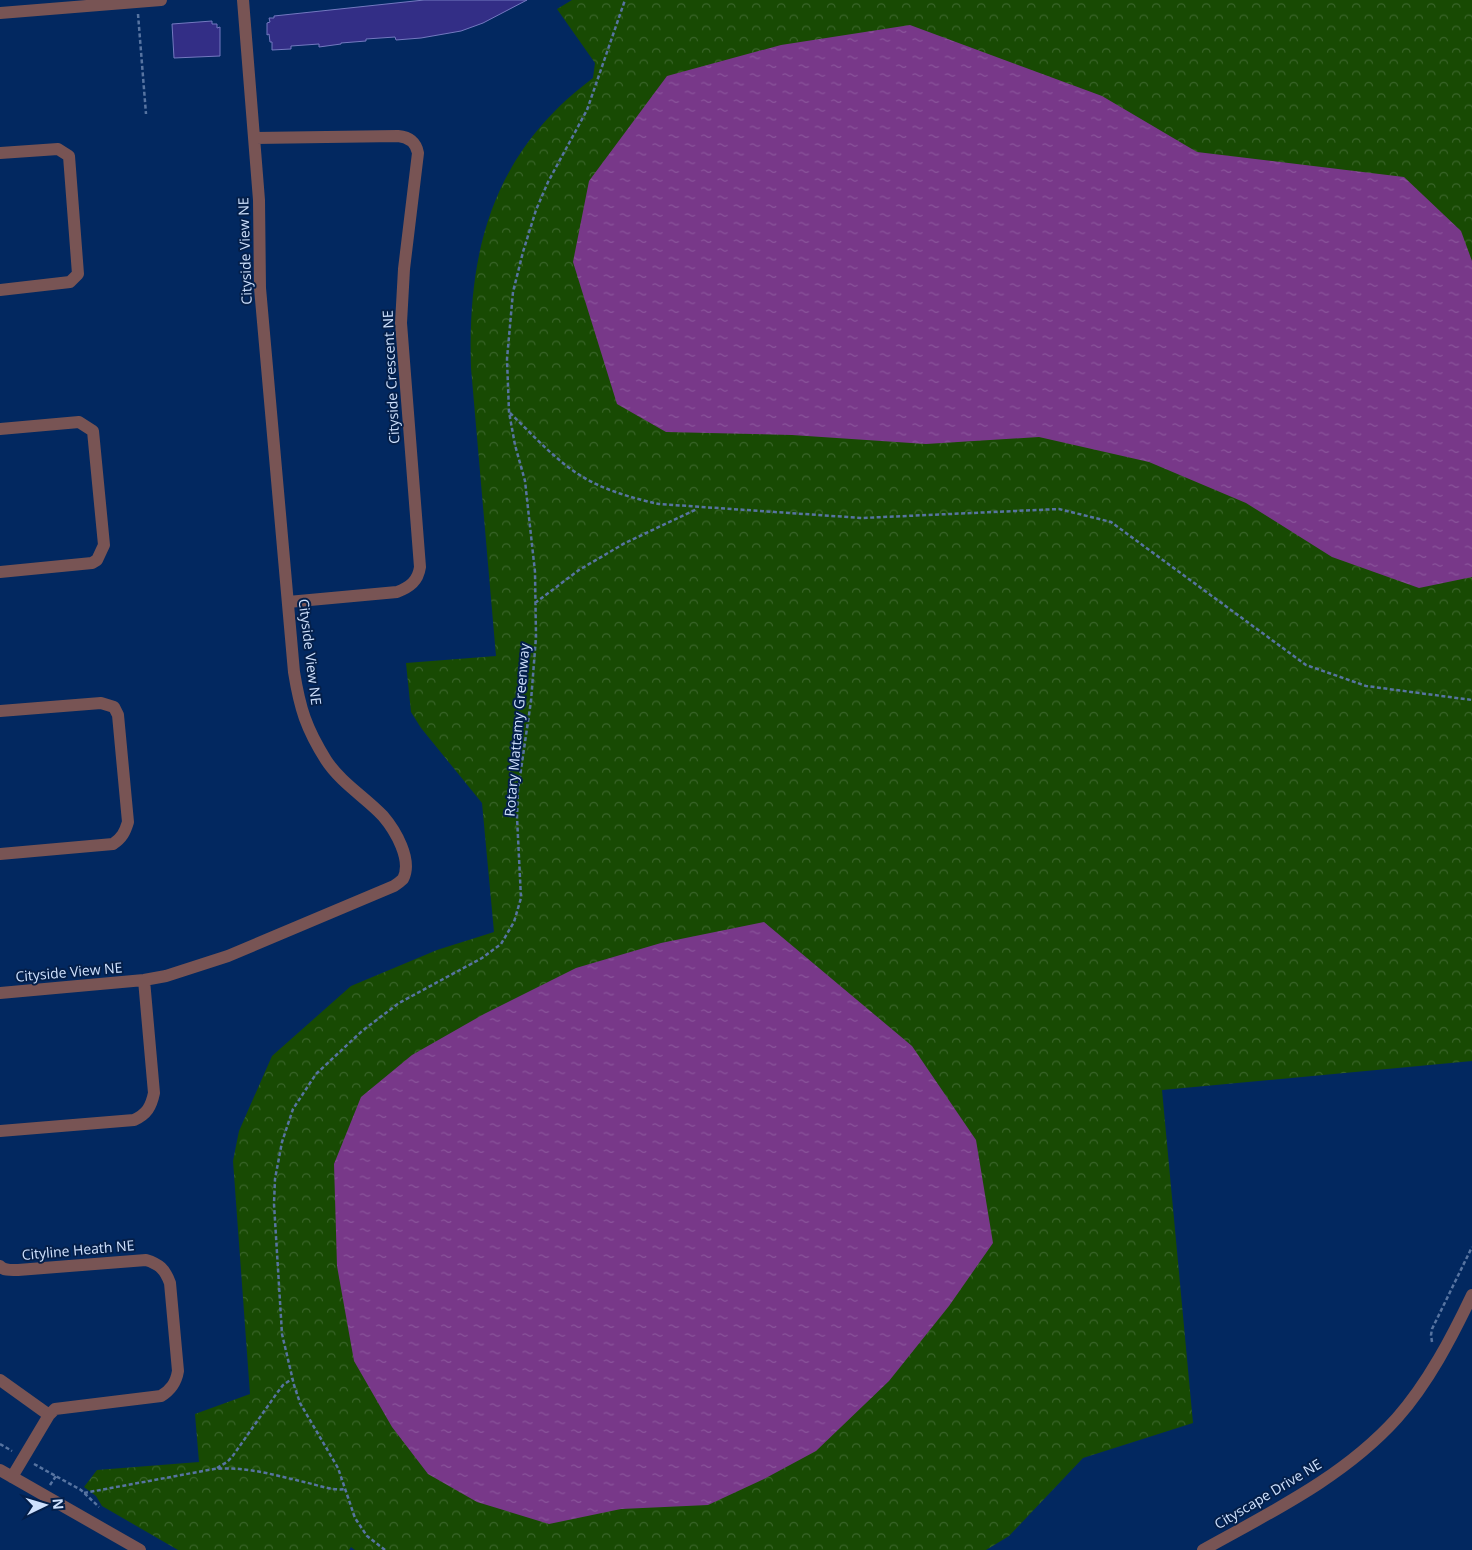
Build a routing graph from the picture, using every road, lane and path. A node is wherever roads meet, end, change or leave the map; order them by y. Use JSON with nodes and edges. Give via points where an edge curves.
{"nodes":[{"id":1,"x":161,"y":0,"type":"edge"},
{"id":2,"x":243,"y":0,"type":"edge"},
{"id":3,"x":625,"y":0,"type":"edge"},
{"id":4,"x":137,"y":2,"type":"junction"},
{"id":5,"x":0,"y":13,"type":"edge"},
{"id":6,"x":146,"y":114,"type":"dead end"},
{"id":7,"x":255,"y":138,"type":"junction"},
{"id":8,"x":0,"y":153,"type":"edge"},
{"id":9,"x":0,"y":290,"type":"edge"},
{"id":10,"x":509,"y":412,"type":"junction"},
{"id":11,"x":0,"y":429,"type":"edge"},
{"id":12,"x":700,"y":508,"type":"junction"},
{"id":13,"x":0,"y":572,"type":"edge"},
{"id":14,"x":288,"y":602,"type":"junction"},
{"id":15,"x":535,"y":603,"type":"junction"},
{"id":16,"x":1472,"y":700,"type":"edge"},
{"id":17,"x":0,"y":711,"type":"edge"},
{"id":18,"x":0,"y":854,"type":"edge"},
{"id":19,"x":144,"y":980,"type":"junction"},
{"id":20,"x":0,"y":993,"type":"edge"},
{"id":21,"x":0,"y":1131,"type":"edge"},
{"id":22,"x":1472,"y":1247,"type":"edge"},
{"id":23,"x":0,"y":1266,"type":"edge"},
{"id":24,"x":1472,"y":1295,"type":"edge"},
{"id":25,"x":1432,"y":1343,"type":"dead end"},
{"id":26,"x":292,"y":1378,"type":"junction"},
{"id":27,"x":0,"y":1380,"type":"edge"},
{"id":28,"x":49,"y":1415,"type":"junction"},
{"id":29,"x":0,"y":1444,"type":"edge"},
{"id":30,"x":8,"y":1449,"type":"dead end"},
{"id":31,"x":37,"y":1465,"type":"dead end"},
{"id":32,"x":214,"y":1468,"type":"junction"},
{"id":33,"x":0,"y":1470,"type":"edge"},
{"id":34,"x":56,"y":1476,"type":"junction"},
{"id":35,"x":12,"y":1477,"type":"junction"},
{"id":36,"x":49,"y":1485,"type":"dead end"},
{"id":37,"x":346,"y":1489,"type":"junction"},
{"id":38,"x":84,"y":1493,"type":"junction"},
{"id":39,"x":99,"y":1508,"type":"dead end"},
{"id":40,"x":140,"y":1550,"type":"edge"},
{"id":41,"x":385,"y":1550,"type":"edge"},
{"id":42,"x":1203,"y":1550,"type":"edge"}],
"edges":[{"from":1,"to":4,"type":"street"},
{"from":2,"to":7,"type":"street","name":"Cityside View NE"},
{"from":3,"to":10,"type":"path","name":"Rotary Mattamy Greenway","via":[[587,110],[548,182],[523,252],[513,292],[508,359]]},
{"from":4,"to":5,"type":"street"},
{"from":4,"to":6,"type":"path"},
{"from":7,"to":14,"type":"street","name":"Cityside View NE","via":[[260,288]]},
{"from":7,"to":14,"type":"street","name":"Cityside Crescent NE","via":[[406,136],[417,147],[418,153],[401,323],[419,575],[415,582],[397,592]]},
{"from":8,"to":9,"type":"street","via":[[58,149],[68,156],[78,274],[70,282]]},
{"from":10,"to":12,"type":"path","via":[[582,477],[638,499]]},
{"from":10,"to":15,"type":"path","name":"Rotary Mattamy Greenway","via":[[525,481],[535,572]]},
{"from":11,"to":13,"type":"street","via":[[79,422],[93,431],[104,545],[92,563]]},
{"from":12,"to":15,"type":"path","via":[[625,543],[579,570]]},
{"from":12,"to":16,"type":"path","via":[[862,518],[1059,509],[1111,522],[1306,665],[1366,686]]},
{"from":14,"to":19,"type":"street","name":"Cityside View NE","via":[[294,672],[310,734],[335,773],[384,818],[404,852],[406,861],[402,879],[394,886],[228,956]]},
{"from":15,"to":26,"type":"path","name":"Rotary Mattamy Greenway","via":[[531,701],[518,790],[521,898],[514,922],[501,944],[482,958],[399,1003],[339,1052],[316,1074],[293,1109],[282,1142],[274,1204],[282,1334]]},
{"from":17,"to":18,"type":"street","via":[[101,703],[114,707],[118,715],[128,822],[125,832],[113,844]]},
{"from":19,"to":20,"type":"street","name":"Cityside View NE"},
{"from":19,"to":21,"type":"street","via":[[154,1093],[148,1111],[134,1120]]},
{"from":22,"to":25,"type":"path","via":[[1432,1329]]},
{"from":23,"to":28,"type":"street","name":"Cityline Heath NE","via":[[18,1270],[146,1260],[162,1267],[170,1283],[178,1371],[169,1391],[154,1398],[60,1407]]},
{"from":24,"to":42,"type":"street","name":"Cityscape Drive NE","via":[[1433,1368],[1397,1418],[1365,1448],[1314,1487]]},
{"from":26,"to":32,"type":"path","via":[[283,1385],[232,1457]]},
{"from":26,"to":37,"type":"path","name":"Rotary Mattamy Greenway","via":[[300,1403],[338,1468]]},
{"from":27,"to":28,"type":"street"},
{"from":28,"to":35,"type":"street"},
{"from":29,"to":30,"type":"path"},
{"from":31,"to":34,"type":"path"},
{"from":32,"to":37,"type":"path","via":[[248,1469]]},
{"from":32,"to":38,"type":"path"},
{"from":33,"to":35,"type":"street"},
{"from":34,"to":36,"type":"path"},
{"from":34,"to":38,"type":"path"},
{"from":35,"to":40,"type":"street"},
{"from":37,"to":41,"type":"path","name":"Rotary Mattamy Greenway","via":[[359,1526]]},
{"from":38,"to":39,"type":"path"}]}
